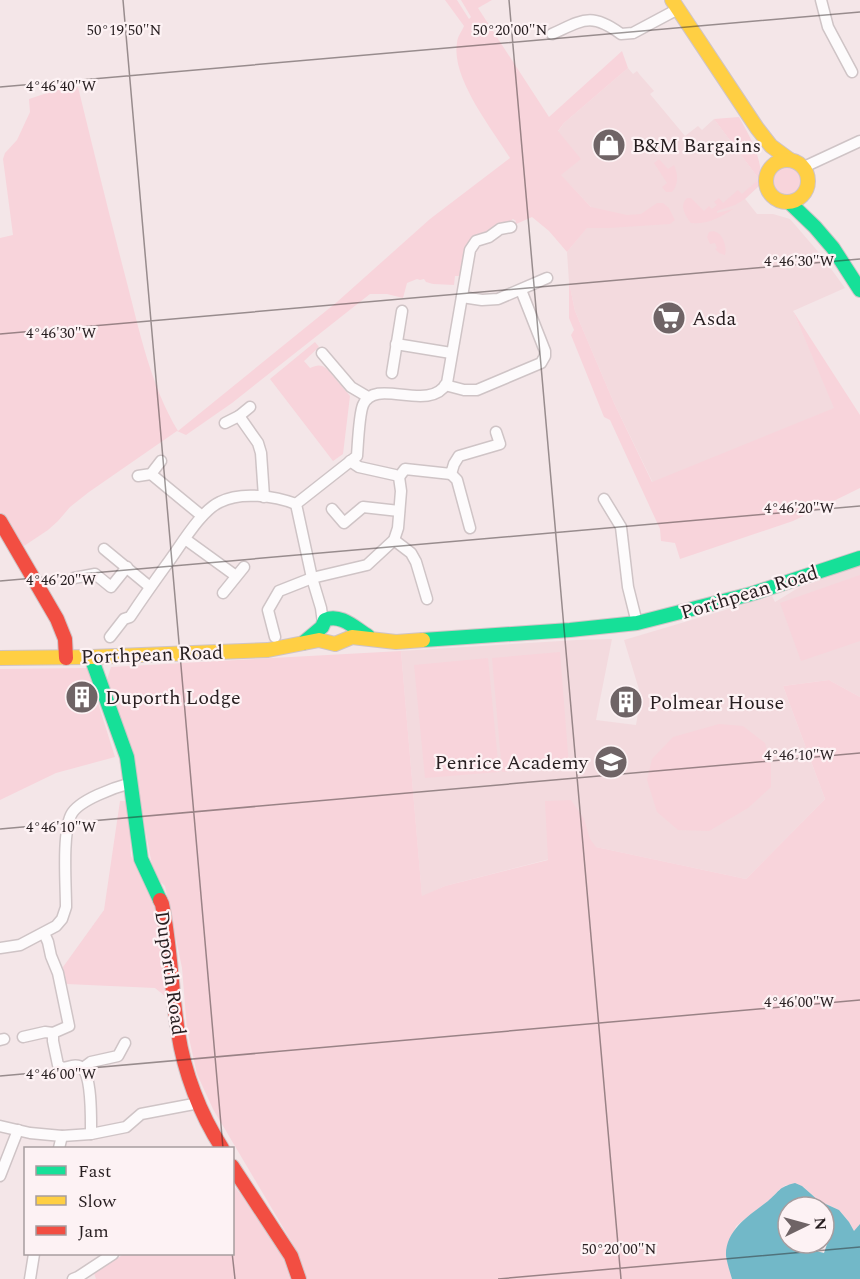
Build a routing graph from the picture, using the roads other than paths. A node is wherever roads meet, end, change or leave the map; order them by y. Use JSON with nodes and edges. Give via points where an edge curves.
{"nodes":[{"id":1,"x":821,"y":0,"type":"edge"},
{"id":2,"x":675,"y":4,"type":"edge"},
{"id":3,"x":552,"y":34,"type":"dead end"},
{"id":4,"x":852,"y":72,"type":"dead end"},
{"id":5,"x":757,"y":128,"type":"junction"},
{"id":6,"x":860,"y":141,"type":"edge"},
{"id":7,"x":790,"y":160,"type":"junction"},
{"id":8,"x":804,"y":168,"type":"junction"},
{"id":9,"x":769,"y":170,"type":"junction"},
{"id":10,"x":807,"y":188,"type":"junction"},
{"id":11,"x":789,"y":202,"type":"junction"},
{"id":12,"x":511,"y":227,"type":"dead end"},
{"id":13,"x":833,"y":248,"type":"junction"},
{"id":14,"x":547,"y":278,"type":"dead end"},
{"id":15,"x":521,"y":290,"type":"junction"},
{"id":16,"x":860,"y":290,"type":"edge"},
{"id":17,"x":462,"y":297,"type":"junction"},
{"id":18,"x":402,"y":311,"type":"dead end"},
{"id":19,"x":396,"y":344,"type":"junction"},
{"id":20,"x":322,"y":353,"type":"dead end"},
{"id":21,"x":452,"y":353,"type":"junction"},
{"id":22,"x":392,"y":373,"type":"dead end"},
{"id":23,"x":445,"y":385,"type":"junction"},
{"id":24,"x":368,"y":397,"type":"junction"},
{"id":25,"x":250,"y":407,"type":"dead end"},
{"id":26,"x":239,"y":416,"type":"junction"},
{"id":27,"x":225,"y":423,"type":"dead end"},
{"id":28,"x":496,"y":432,"type":"dead end"},
{"id":29,"x":161,"y":461,"type":"dead end"},
{"id":30,"x":350,"y":461,"type":"junction"},
{"id":31,"x":151,"y":474,"type":"junction"},
{"id":32,"x":451,"y":474,"type":"junction"},
{"id":33,"x":138,"y":476,"type":"dead end"},
{"id":34,"x":399,"y":477,"type":"junction"},
{"id":35,"x":264,"y":497,"type":"junction"},
{"id":36,"x":604,"y":499,"type":"dead end"},
{"id":37,"x":296,"y":504,"type":"junction"},
{"id":38,"x":332,"y":509,"type":"dead end"},
{"id":39,"x":399,"y":511,"type":"junction"},
{"id":40,"x":202,"y":516,"type":"junction"},
{"id":41,"x":0,"y":521,"type":"edge"},
{"id":42,"x":470,"y":528,"type":"dead end"},
{"id":43,"x":185,"y":539,"type":"junction"},
{"id":44,"x":394,"y":540,"type":"junction"},
{"id":45,"x":104,"y":549,"type":"dead end"},
{"id":46,"x":860,"y":558,"type":"edge"},
{"id":47,"x":126,"y":567,"type":"junction"},
{"id":48,"x":244,"y":567,"type":"dead end"},
{"id":49,"x":236,"y":576,"type":"junction"},
{"id":50,"x":74,"y":578,"type":"dead end"},
{"id":51,"x":312,"y":578,"type":"junction"},
{"id":52,"x":150,"y":587,"type":"junction"},
{"id":53,"x":223,"y":593,"type":"dead end"},
{"id":54,"x":426,"y":599,"type":"dead end"},
{"id":55,"x":331,"y":622,"type":"junction"},
{"id":56,"x":637,"y":623,"type":"junction"},
{"id":57,"x":275,"y":636,"type":"dead end"},
{"id":58,"x":110,"y":637,"type":"dead end"},
{"id":59,"x":373,"y":638,"type":"junction"},
{"id":60,"x":335,"y":642,"type":"junction"},
{"id":61,"x":303,"y":643,"type":"junction"},
{"id":62,"x":91,"y":657,"type":"junction"},
{"id":63,"x":0,"y":658,"type":"edge"},
{"id":64,"x":66,"y":658,"type":"junction"},
{"id":65,"x":131,"y":783,"type":"junction"},
{"id":66,"x":44,"y":933,"type":"junction"},
{"id":67,"x":0,"y":948,"type":"edge"},
{"id":68,"x":53,"y":1033,"type":"junction"},
{"id":69,"x":23,"y":1037,"type":"dead end"},
{"id":70,"x":125,"y":1044,"type":"dead end"},
{"id":71,"x":83,"y":1068,"type":"junction"},
{"id":72,"x":199,"y":1103,"type":"junction"},
{"id":73,"x":0,"y":1126,"type":"edge"},
{"id":74,"x":18,"y":1130,"type":"junction"},
{"id":75,"x":91,"y":1134,"type":"junction"},
{"id":76,"x":62,"y":1136,"type":"junction"},
{"id":77,"x":59,"y":1147,"type":"edge"},
{"id":78,"x":221,"y":1147,"type":"edge"},
{"id":79,"x":234,"y":1169,"type":"edge"},
{"id":80,"x":0,"y":1176,"type":"edge"},
{"id":81,"x":34,"y":1255,"type":"edge"},
{"id":82,"x":111,"y":1255,"type":"edge"},
{"id":83,"x":30,"y":1279,"type":"edge"},
{"id":84,"x":73,"y":1279,"type":"edge"},
{"id":85,"x":299,"y":1279,"type":"edge"}],
"edges":[{"from":1,"to":4,"type":"street","via":[[828,27]]},
{"from":2,"to":3,"type":"street","via":[[633,33],[621,34],[596,20],[584,20]]},
{"from":2,"to":5,"type":"main road"},
{"from":5,"to":7,"type":"main road","via":[[771,146]]},
{"from":5,"to":9,"type":"main road"},
{"from":6,"to":8,"type":"street"},
{"from":7,"to":8,"type":"main road"},
{"from":7,"to":9,"type":"main road","via":[[782,160]]},
{"from":8,"to":10,"type":"main road"},
{"from":9,"to":11,"type":"main road","via":[[768,191],[777,200]]},
{"from":10,"to":11,"type":"main road","via":[[799,199]]},
{"from":10,"to":13,"type":"main road"},
{"from":11,"to":13,"type":"main road"},
{"from":12,"to":17,"type":"street","via":[[472,245]]},
{"from":13,"to":16,"type":"main road"},
{"from":14,"to":15,"type":"street"},
{"from":15,"to":17,"type":"street","via":[[498,299]]},
{"from":15,"to":23,"type":"street","via":[[543,346],[543,360],[477,390]]},
{"from":17,"to":21,"type":"street"},
{"from":18,"to":19,"type":"street"},
{"from":19,"to":21,"type":"street"},
{"from":19,"to":22,"type":"street"},
{"from":20,"to":24,"type":"street","via":[[351,387]]},
{"from":21,"to":23,"type":"street"},
{"from":23,"to":24,"type":"street","via":[[439,392],[423,396],[382,393]]},
{"from":24,"to":30,"type":"street","via":[[362,406],[357,456]]},
{"from":25,"to":26,"type":"street"},
{"from":26,"to":27,"type":"street"},
{"from":26,"to":35,"type":"street","via":[[258,443]]},
{"from":28,"to":32,"type":"street","via":[[500,444],[459,456]]},
{"from":29,"to":31,"type":"street"},
{"from":30,"to":34,"type":"street"},
{"from":30,"to":37,"type":"street"},
{"from":31,"to":33,"type":"street"},
{"from":31,"to":40,"type":"street"},
{"from":32,"to":34,"type":"street","via":[[405,469]]},
{"from":32,"to":42,"type":"street","via":[[457,480]]},
{"from":34,"to":39,"type":"street"},
{"from":35,"to":37,"type":"street"},
{"from":35,"to":40,"type":"street","via":[[222,500]]},
{"from":36,"to":56,"type":"street","via":[[621,527]]},
{"from":37,"to":51,"type":"street"},
{"from":38,"to":39,"type":"street","via":[[344,523],[363,507]]},
{"from":39,"to":44,"type":"street"},
{"from":40,"to":43,"type":"street"},
{"from":41,"to":64,"type":"main road","via":[[57,619],[65,639]]},
{"from":43,"to":49,"type":"street"},
{"from":43,"to":52,"type":"street"},
{"from":44,"to":51,"type":"street","via":[[367,565]]},
{"from":44,"to":54,"type":"street","via":[[417,562]]},
{"from":45,"to":47,"type":"street"},
{"from":46,"to":56,"type":"main road","name":"Porthpean Road","via":[[751,594]]},
{"from":47,"to":50,"type":"street","via":[[111,587],[95,574]]},
{"from":47,"to":52,"type":"street"},
{"from":48,"to":49,"type":"street"},
{"from":49,"to":53,"type":"street"},
{"from":51,"to":55,"type":"street"},
{"from":51,"to":57,"type":"street","via":[[279,591],[268,610]]},
{"from":52,"to":58,"type":"street","via":[[130,617],[124,618]]},
{"from":55,"to":59,"type":"main road","name":"Porthpean Road"},
{"from":55,"to":60,"type":"main road","via":[[322,635]]},
{"from":55,"to":60,"type":"main road","via":[[347,627],[345,639]]},
{"from":55,"to":61,"type":"main road","name":"Porthpean Road"},
{"from":56,"to":59,"type":"main road","name":"Porthpean Road","via":[[396,642]]},
{"from":59,"to":60,"type":"main road","name":"Porthpean Road","via":[[352,637]]},
{"from":60,"to":61,"type":"main road","name":"Porthpean Road"},
{"from":61,"to":62,"type":"main road","name":"Porthpean Road","via":[[268,650]]},
{"from":62,"to":64,"type":"main road","name":"Porthpean Road"},
{"from":62,"to":65,"type":"main road","name":"Duporth Road","via":[[127,757]]},
{"from":63,"to":64,"type":"main road","name":"Porthpean Road"},
{"from":65,"to":66,"type":"street","via":[[80,805],[71,814],[66,834],[66,907],[62,919]]},
{"from":65,"to":72,"type":"main road","name":"Duporth Road","via":[[141,859],[162,904],[179,1035],[186,1070]]},
{"from":66,"to":67,"type":"street","via":[[20,945]]},
{"from":66,"to":68,"type":"street","via":[[58,973],[69,1026]]},
{"from":68,"to":69,"type":"street"},
{"from":68,"to":71,"type":"street","via":[[58,1065]]},
{"from":70,"to":71,"type":"street","via":[[118,1056],[91,1062]]},
{"from":71,"to":75,"type":"street","via":[[91,1100]]},
{"from":72,"to":75,"type":"street","via":[[141,1114],[126,1127]]},
{"from":72,"to":78,"type":"main road","name":"Duporth Road"},
{"from":73,"to":74,"type":"street"},
{"from":74,"to":76,"type":"street"},
{"from":74,"to":80,"type":"street"},
{"from":75,"to":76,"type":"street"},
{"from":76,"to":77,"type":"street"},
{"from":79,"to":85,"type":"main road","via":[[291,1256]]},
{"from":81,"to":83,"type":"street"},
{"from":82,"to":84,"type":"street"}]}
